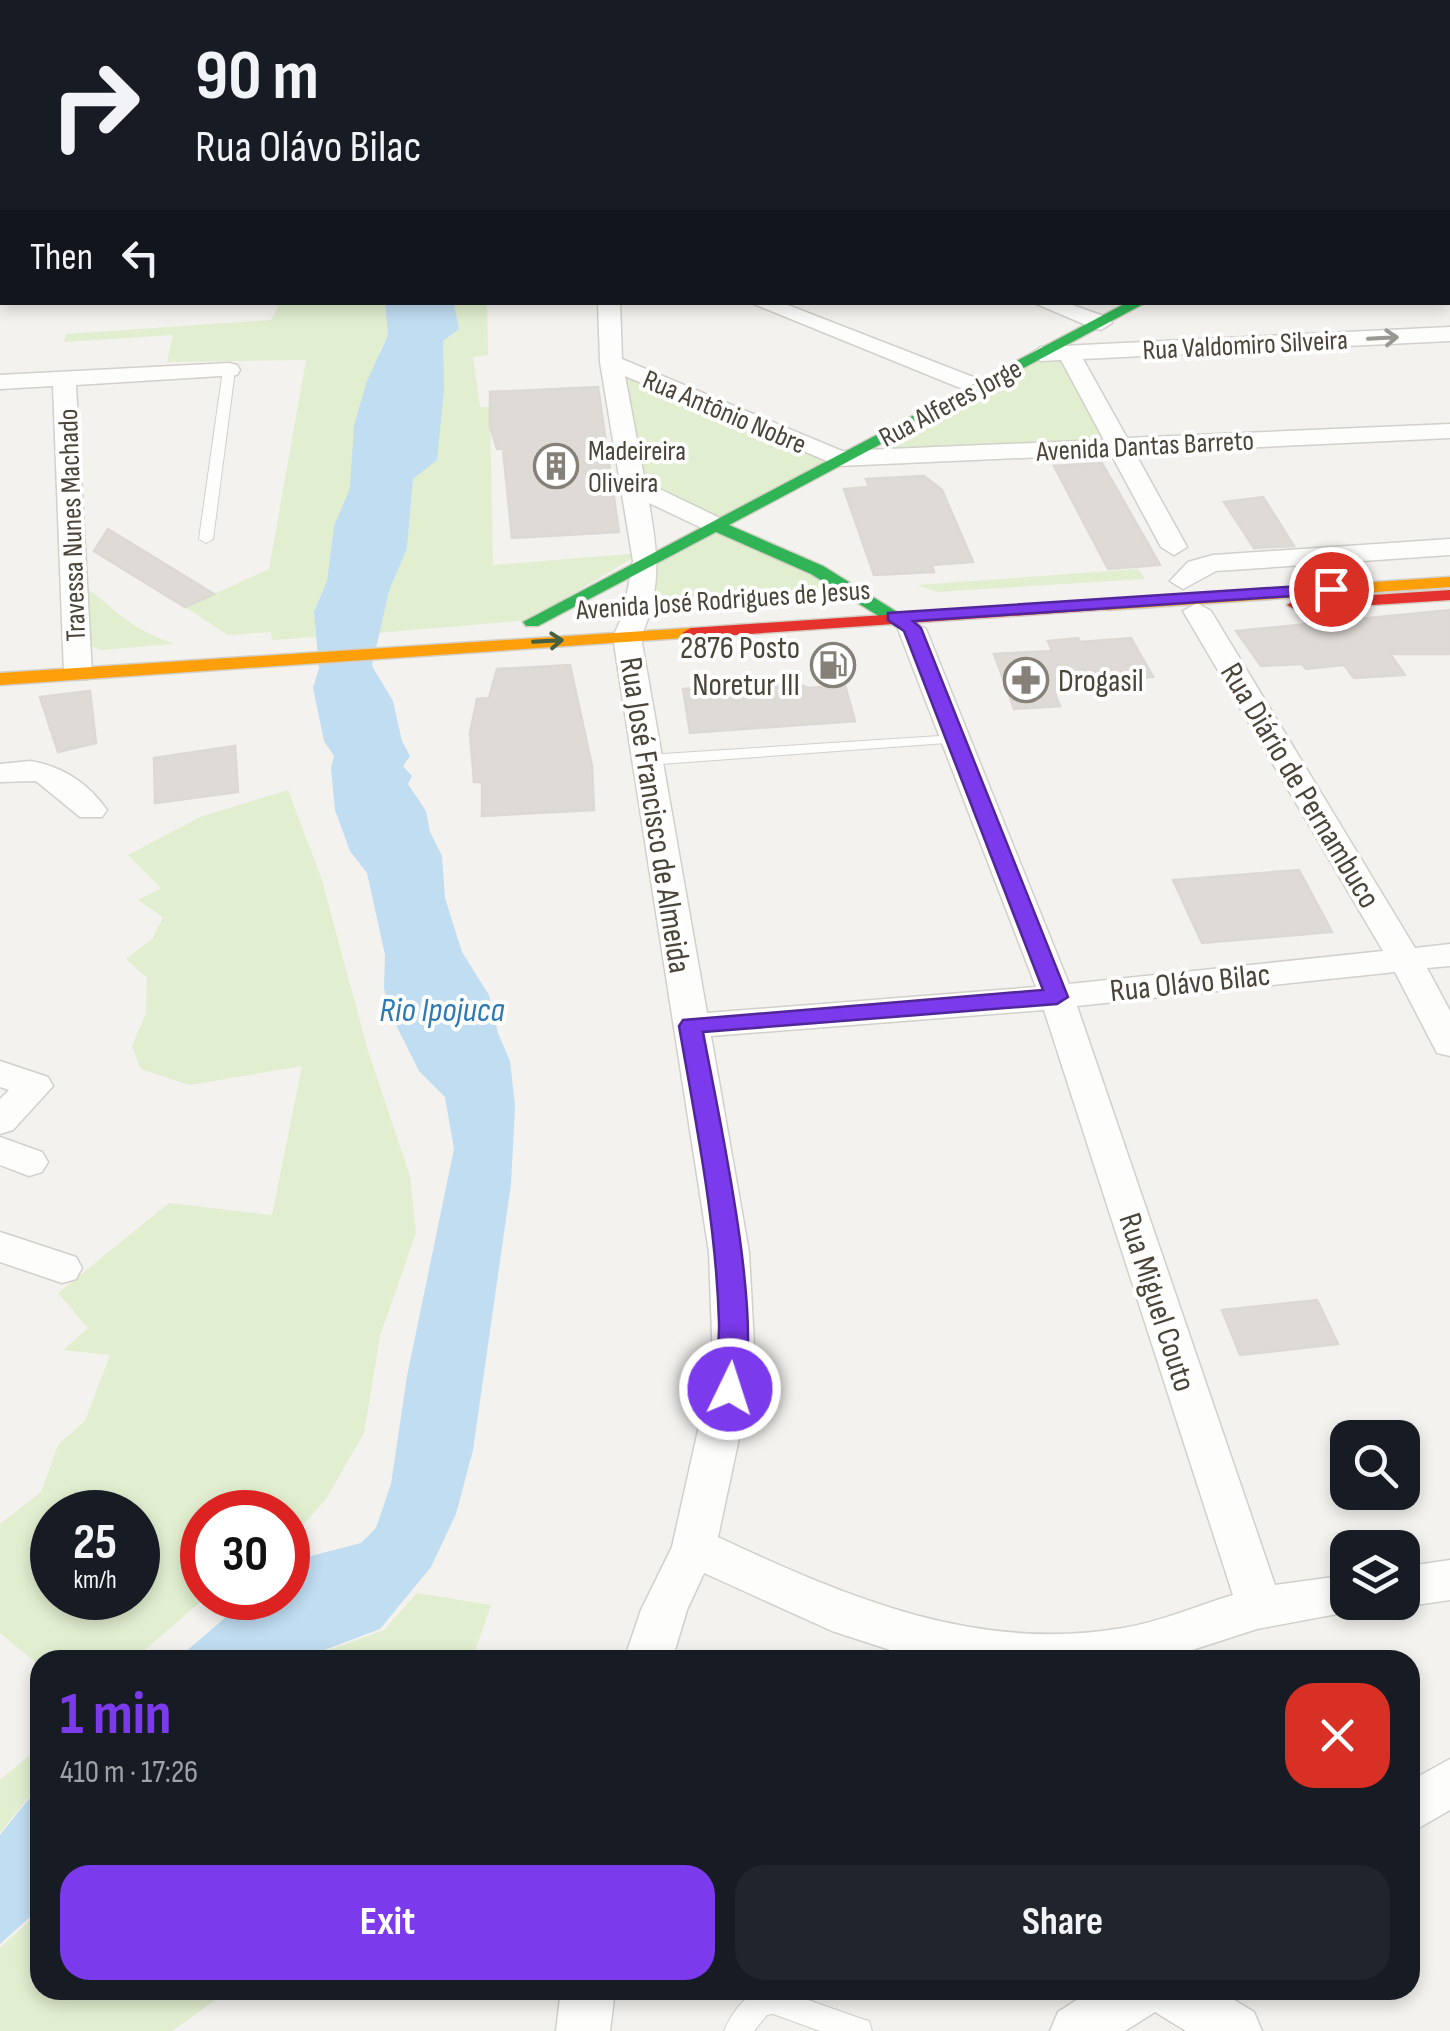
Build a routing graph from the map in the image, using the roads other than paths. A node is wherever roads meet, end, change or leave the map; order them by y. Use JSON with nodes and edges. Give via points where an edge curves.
{"nodes":[{"id":1,"x":610,"y":305,"type":"edge"},
{"id":2,"x":767,"y":305,"type":"edge"},
{"id":3,"x":1050,"y":305,"type":"edge"},
{"id":4,"x":1134,"y":305,"type":"edge"},
{"id":5,"x":1100,"y":323,"type":"junction"},
{"id":6,"x":1450,"y":334,"type":"edge"},
{"id":7,"x":1068,"y":353,"type":"junction"},
{"id":8,"x":1041,"y":354,"type":"junction"},
{"id":9,"x":611,"y":362,"type":"junction"},
{"id":10,"x":229,"y":370,"type":"joint"},
{"id":11,"x":64,"y":377,"type":"junction"},
{"id":12,"x":0,"y":382,"type":"edge"},
{"id":13,"x":978,"y":387,"type":"junction"},
{"id":14,"x":1450,"y":430,"type":"edge"},
{"id":15,"x":1120,"y":447,"type":"junction"},
{"id":16,"x":839,"y":460,"type":"junction"},
{"id":17,"x":632,"y":486,"type":"junction"},
{"id":18,"x":761,"y":500,"type":"junction"},
{"id":19,"x":714,"y":525,"type":"junction"},
{"id":20,"x":748,"y":536,"type":"junction"},
{"id":21,"x":206,"y":539,"type":"dead end"},
{"id":22,"x":1174,"y":547,"type":"dead end"},
{"id":23,"x":1450,"y":547,"type":"edge"},
{"id":24,"x":646,"y":561,"type":"junction"},
{"id":25,"x":1450,"y":564,"type":"edge"},
{"id":26,"x":1182,"y":580,"type":"junction"},
{"id":27,"x":1450,"y":582,"type":"edge"},
{"id":28,"x":1450,"y":596,"type":"edge"},
{"id":29,"x":872,"y":600,"type":"junction"},
{"id":30,"x":1197,"y":611,"type":"junction"},
{"id":31,"x":532,"y":622,"type":"junction"},
{"id":32,"x":903,"y":622,"type":"junction"},
{"id":33,"x":631,"y":633,"type":"junction"},
{"id":34,"x":470,"y":636,"type":"junction"},
{"id":35,"x":0,"y":660,"type":"edge"},
{"id":36,"x":77,"y":664,"type":"junction"},
{"id":37,"x":0,"y":679,"type":"edge"},
{"id":38,"x":955,"y":739,"type":"junction"},
{"id":39,"x":647,"y":760,"type":"junction"},
{"id":40,"x":0,"y":773,"type":"edge"},
{"id":41,"x":91,"y":810,"type":"dead end"},
{"id":42,"x":1450,"y":955,"type":"edge"},
{"id":43,"x":1405,"y":959,"type":"junction"},
{"id":44,"x":1057,"y":997,"type":"junction"},
{"id":45,"x":691,"y":1026,"type":"junction"},
{"id":46,"x":1450,"y":1044,"type":"edge"},
{"id":47,"x":0,"y":1074,"type":"edge"},
{"id":48,"x":0,"y":1121,"type":"edge"},
{"id":49,"x":0,"y":1247,"type":"edge"},
{"id":50,"x":62,"y":1268,"type":"dead end"},
{"id":51,"x":694,"y":1546,"type":"junction"},
{"id":52,"x":1450,"y":1580,"type":"edge"},
{"id":53,"x":1420,"y":1584,"type":"edge"},
{"id":54,"x":1330,"y":1598,"type":"edge"},
{"id":55,"x":1260,"y":1608,"type":"junction"},
{"id":56,"x":651,"y":1650,"type":"edge"},
{"id":57,"x":967,"y":1650,"type":"edge"},
{"id":58,"x":1114,"y":1650,"type":"edge"},
{"id":59,"x":1450,"y":1782,"type":"edge"},
{"id":60,"x":1420,"y":1802,"type":"edge"},
{"id":61,"x":587,"y":2000,"type":"edge"},
{"id":62,"x":1124,"y":2000,"type":"edge"},
{"id":63,"x":1185,"y":2000,"type":"edge"},
{"id":64,"x":584,"y":2031,"type":"edge"},
{"id":65,"x":737,"y":2031,"type":"edge"},
{"id":66,"x":859,"y":2031,"type":"edge"},
{"id":67,"x":1076,"y":2031,"type":"edge"},
{"id":68,"x":1234,"y":2031,"type":"edge"}],
"edges":[{"from":1,"to":9,"type":"street"},
{"from":2,"to":13,"type":"street"},
{"from":3,"to":5,"type":"street"},
{"from":4,"to":5,"type":"main road","name":"Rua Alferes Jorge"},
{"from":5,"to":8,"type":"main road","name":"Rua Alferes Jorge"},
{"from":7,"to":6,"type":"street","name":"Rua Valdomiro Silveira","one_way":true},
{"from":7,"to":8,"type":"street","name":"Rua Valdomiro Silveira"},
{"from":7,"to":15,"type":"street"},
{"from":8,"to":13,"type":"main road","name":"Rua Alferes Jorge"},
{"from":9,"to":16,"type":"street","name":"Rua Antônio Nobre"},
{"from":9,"to":17,"type":"street"},
{"from":10,"to":11,"type":"street"},
{"from":10,"to":21,"type":"lane"},
{"from":11,"to":12,"type":"street"},
{"from":11,"to":36,"type":"street","name":"Travessa Nunes Machado"},
{"from":13,"to":16,"type":"main road","name":"Rua Alferes Jorge"},
{"from":14,"to":15,"type":"street","name":"Avenida Dantas Barreto"},
{"from":15,"to":16,"type":"street","name":"Avenida Dantas Barreto"},
{"from":15,"to":22,"type":"street"},
{"from":16,"to":18,"type":"main road","name":"Rua Alferes Jorge"},
{"from":17,"to":19,"type":"street"},
{"from":17,"to":24,"type":"street"},
{"from":18,"to":19,"type":"main road","name":"Rua Alferes Jorge"},
{"from":18,"to":20,"type":"main road"},
{"from":19,"to":20,"type":"main road"},
{"from":19,"to":24,"type":"main road","name":"Rua Alferes Jorge"},
{"from":20,"to":29,"type":"main road"},
{"from":23,"to":26,"type":"street","via":[[1212,563]]},
{"from":24,"to":31,"type":"main road","name":"Rua Alferes Jorge"},
{"from":24,"to":33,"type":"street","name":"Rua José Francisco de Almeida"},
{"from":25,"to":26,"type":"main road","name":"Avenida José Rodrigues de Jesus"},
{"from":26,"to":29,"type":"main road","name":"Avenida José Rodrigues de Jesus"},
{"from":27,"to":32,"type":"main road","name":"Avenida José Rodrigues de Jesus"},
{"from":28,"to":30,"type":"main road","name":"Avenida José Rodrigues de Jesus"},
{"from":29,"to":32,"type":"main road"},
{"from":29,"to":33,"type":"main road","name":"Avenida José Rodrigues de Jesus"},
{"from":30,"to":32,"type":"main road","name":"Avenida José Rodrigues de Jesus"},
{"from":30,"to":43,"type":"street","name":"Rua Diário de Pernambuco"},
{"from":31,"to":33,"type":"main road","name":"Avenida José Rodrigues de Jesus"},
{"from":31,"to":34,"type":"main road","name":"Avenida José Rodrigues de Jesus"},
{"from":32,"to":33,"type":"main road","name":"Avenida José Rodrigues de Jesus"},
{"from":32,"to":38,"type":"street","name":"Rua Miguel Couto"},
{"from":34,"to":33,"type":"main road","name":"Avenida José Rodrigues de Jesus","one_way":true},
{"from":33,"to":39,"type":"street","name":"Rua José Francisco de Almeida"},
{"from":34,"to":36,"type":"main road","name":"Avenida José Rodrigues de Jesus"},
{"from":35,"to":36,"type":"main road","name":"Avenida José Rodrigues de Jesus"},
{"from":36,"to":37,"type":"main road","name":"Avenida José Rodrigues de Jesus"},
{"from":38,"to":39,"type":"lane"},
{"from":38,"to":44,"type":"street","name":"Rua Miguel Couto"},
{"from":39,"to":45,"type":"street","name":"Rua José Francisco de Almeida"},
{"from":40,"to":41,"type":"street","via":[[48,772]]},
{"from":42,"to":43,"type":"street","name":"Rua Olávo Bilac"},
{"from":43,"to":44,"type":"street","name":"Rua Olávo Bilac"},
{"from":43,"to":46,"type":"street","name":"Rua Diário de Pernambuco"},
{"from":44,"to":45,"type":"street","name":"Rua Olávo Bilac"},
{"from":44,"to":55,"type":"street","name":"Rua Miguel Couto"},
{"from":45,"to":51,"type":"street","name":"Rua José Francisco de Almeida","via":[[730,1252],[734,1363]]},
{"from":47,"to":48,"type":"street","via":[[35,1086]]},
{"from":49,"to":50,"type":"street"},
{"from":51,"to":56,"type":"street","name":"Rua José Francisco de Almeida"},
{"from":51,"to":57,"type":"street","via":[[840,1616]]},
{"from":52,"to":53,"type":"street"},
{"from":54,"to":55,"type":"street"},
{"from":55,"to":58,"type":"street"},
{"from":59,"to":60,"type":"street"},
{"from":61,"to":64,"type":"street"},
{"from":62,"to":67,"type":"street"},
{"from":63,"to":68,"type":"street"},
{"from":65,"to":66,"type":"lane","via":[[760,2003],[773,2002]]}]}
